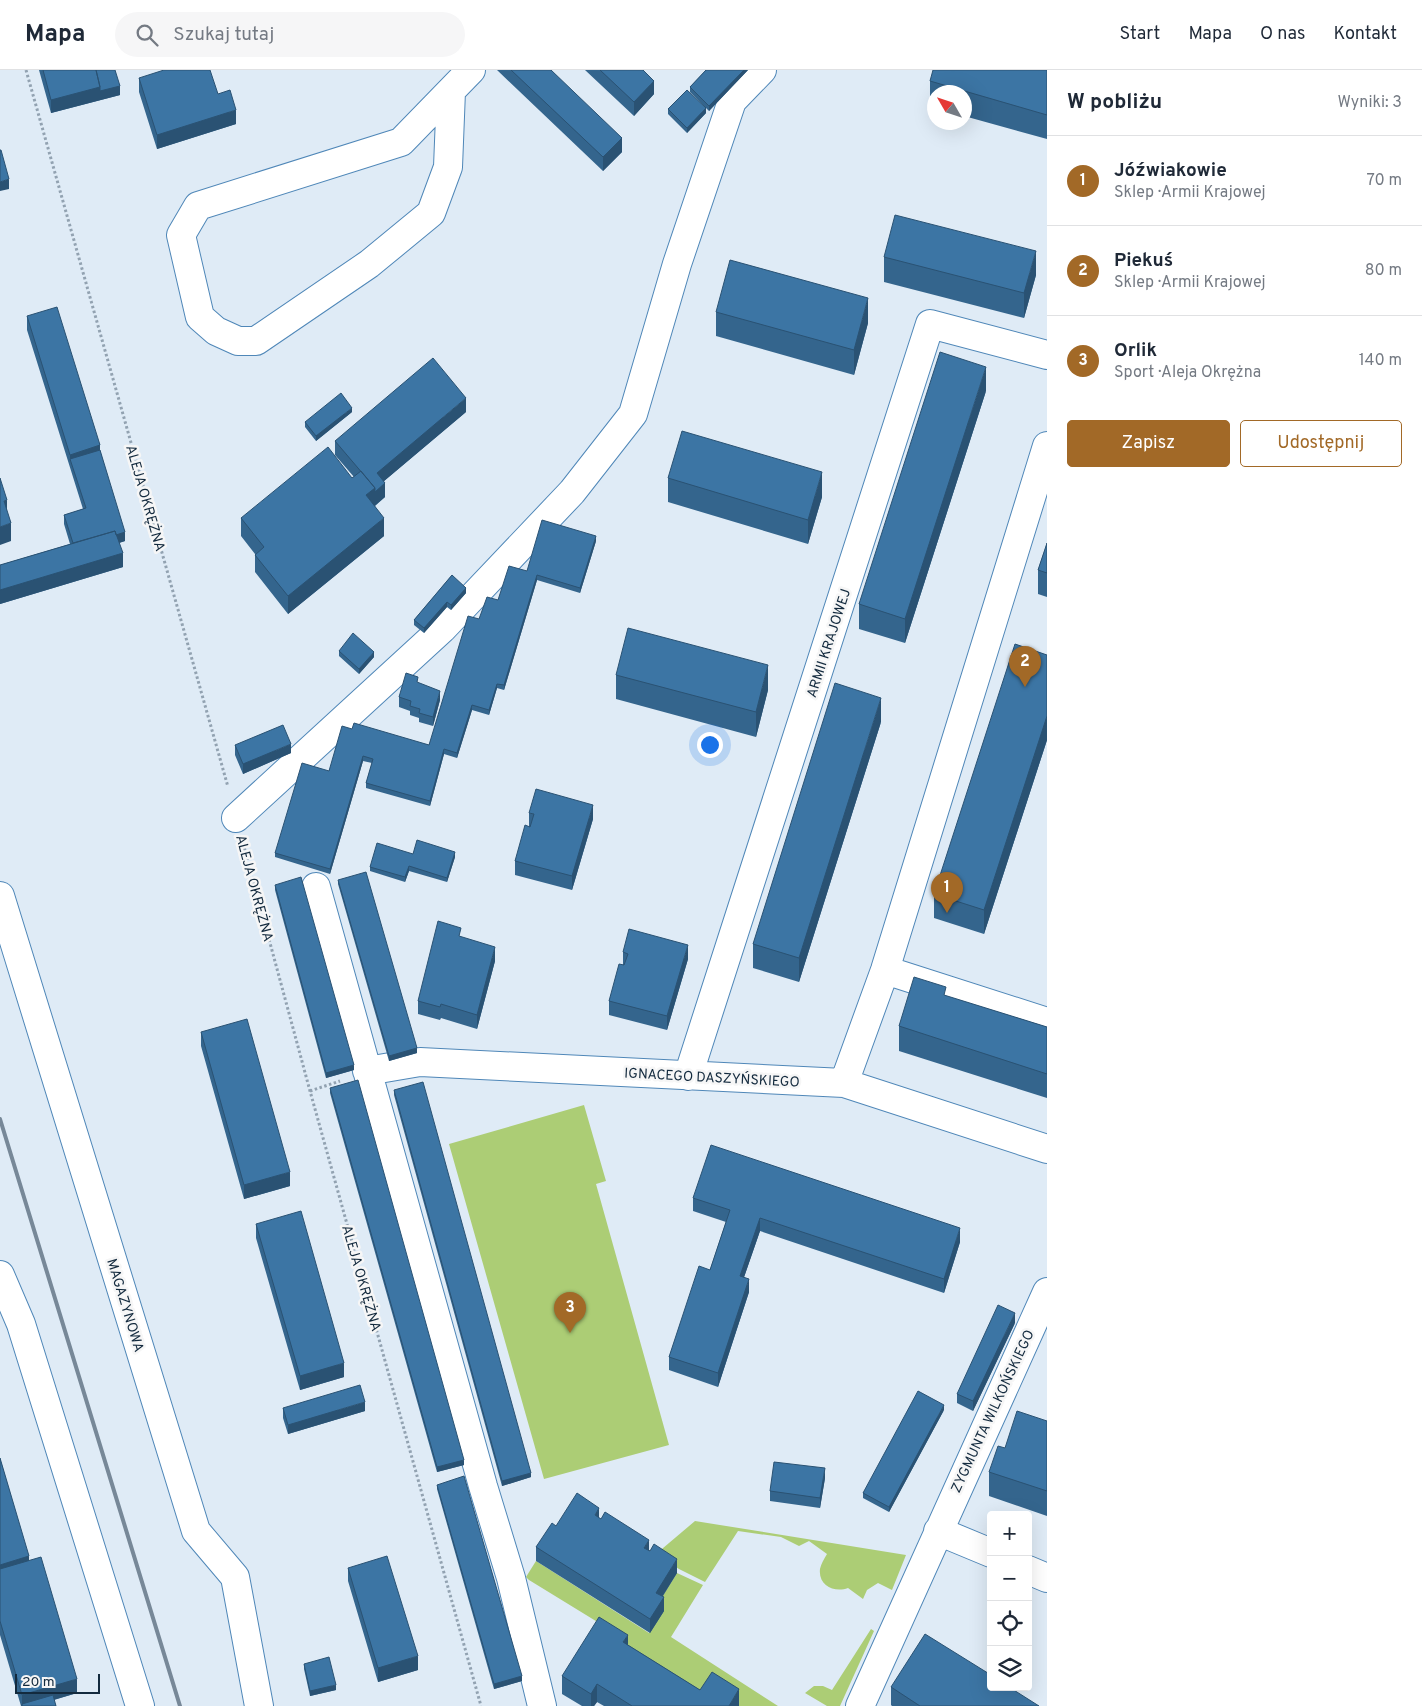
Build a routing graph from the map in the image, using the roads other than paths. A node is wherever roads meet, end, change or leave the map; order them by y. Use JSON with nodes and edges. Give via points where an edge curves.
{"nodes":[{"id":1,"x":471,"y":70,"type":"edge"},
{"id":2,"x":762,"y":70,"type":"edge"},
{"id":3,"x":451,"y":91,"type":"junction"},
{"id":4,"x":1047,"y":355,"type":"edge"},
{"id":5,"x":1045,"y":460,"type":"edge"},
{"id":6,"x":236,"y":818,"type":"road end"},
{"id":7,"x":316,"y":887,"type":"dead end"},
{"id":8,"x":0,"y":896,"type":"edge"},
{"id":9,"x":885,"y":970,"type":"junction"},
{"id":10,"x":1047,"y":1022,"type":"edge"},
{"id":11,"x":368,"y":1071,"type":"junction"},
{"id":12,"x":688,"y":1076,"type":"junction"},
{"id":13,"x":844,"y":1083,"type":"junction"},
{"id":14,"x":1047,"y":1149,"type":"edge"},
{"id":15,"x":0,"y":1275,"type":"edge"},
{"id":16,"x":1047,"y":1292,"type":"edge"},
{"id":17,"x":938,"y":1531,"type":"junction"},
{"id":18,"x":987,"y":1551,"type":"edge"},
{"id":19,"x":1032,"y":1572,"type":"edge"},
{"id":20,"x":1047,"y":1578,"type":"edge"},
{"id":21,"x":140,"y":1706,"type":"edge"},
{"id":22,"x":259,"y":1706,"type":"edge"},
{"id":23,"x":542,"y":1706,"type":"edge"},
{"id":24,"x":860,"y":1706,"type":"edge"}],
"edges":[{"from":1,"to":3,"type":"street"},
{"from":2,"to":6,"type":"street","via":[[732,101],[677,264],[633,414],[572,492],[442,629]]},
{"from":3,"to":3,"type":"street","via":[[401,142],[198,206],[182,235],[200,317],[216,331],[238,341],[256,341],[369,264],[431,213],[448,167]]},
{"from":4,"to":12,"type":"street","name":"ARMII KRAJOWEJ","via":[[930,324]]},
{"from":5,"to":9,"type":"street"},
{"from":7,"to":11,"type":"street"},
{"from":8,"to":22,"type":"street","name":"MAGAZYNOWA","via":[[196,1531],[235,1577]]},
{"from":9,"to":10,"type":"street"},
{"from":9,"to":13,"type":"street"},
{"from":11,"to":12,"type":"street","name":"IGNACEGO DASZYŃSKIEGO","via":[[420,1062]]},
{"from":11,"to":23,"type":"street","via":[[511,1578]]},
{"from":12,"to":13,"type":"street","name":"IGNACEGO DASZYŃSKIEGO"},
{"from":13,"to":14,"type":"street","name":"IGNACEGO DASZYŃSKIEGO"},
{"from":15,"to":21,"type":"street","via":[[20,1324]]},
{"from":16,"to":17,"type":"street","name":"ZYGMUNTA WILKOŃSKIEGO"},
{"from":17,"to":18,"type":"street"},
{"from":17,"to":24,"type":"street","name":"ZYGMUNTA WILKOŃSKIEGO"},
{"from":19,"to":20,"type":"street"}]}
